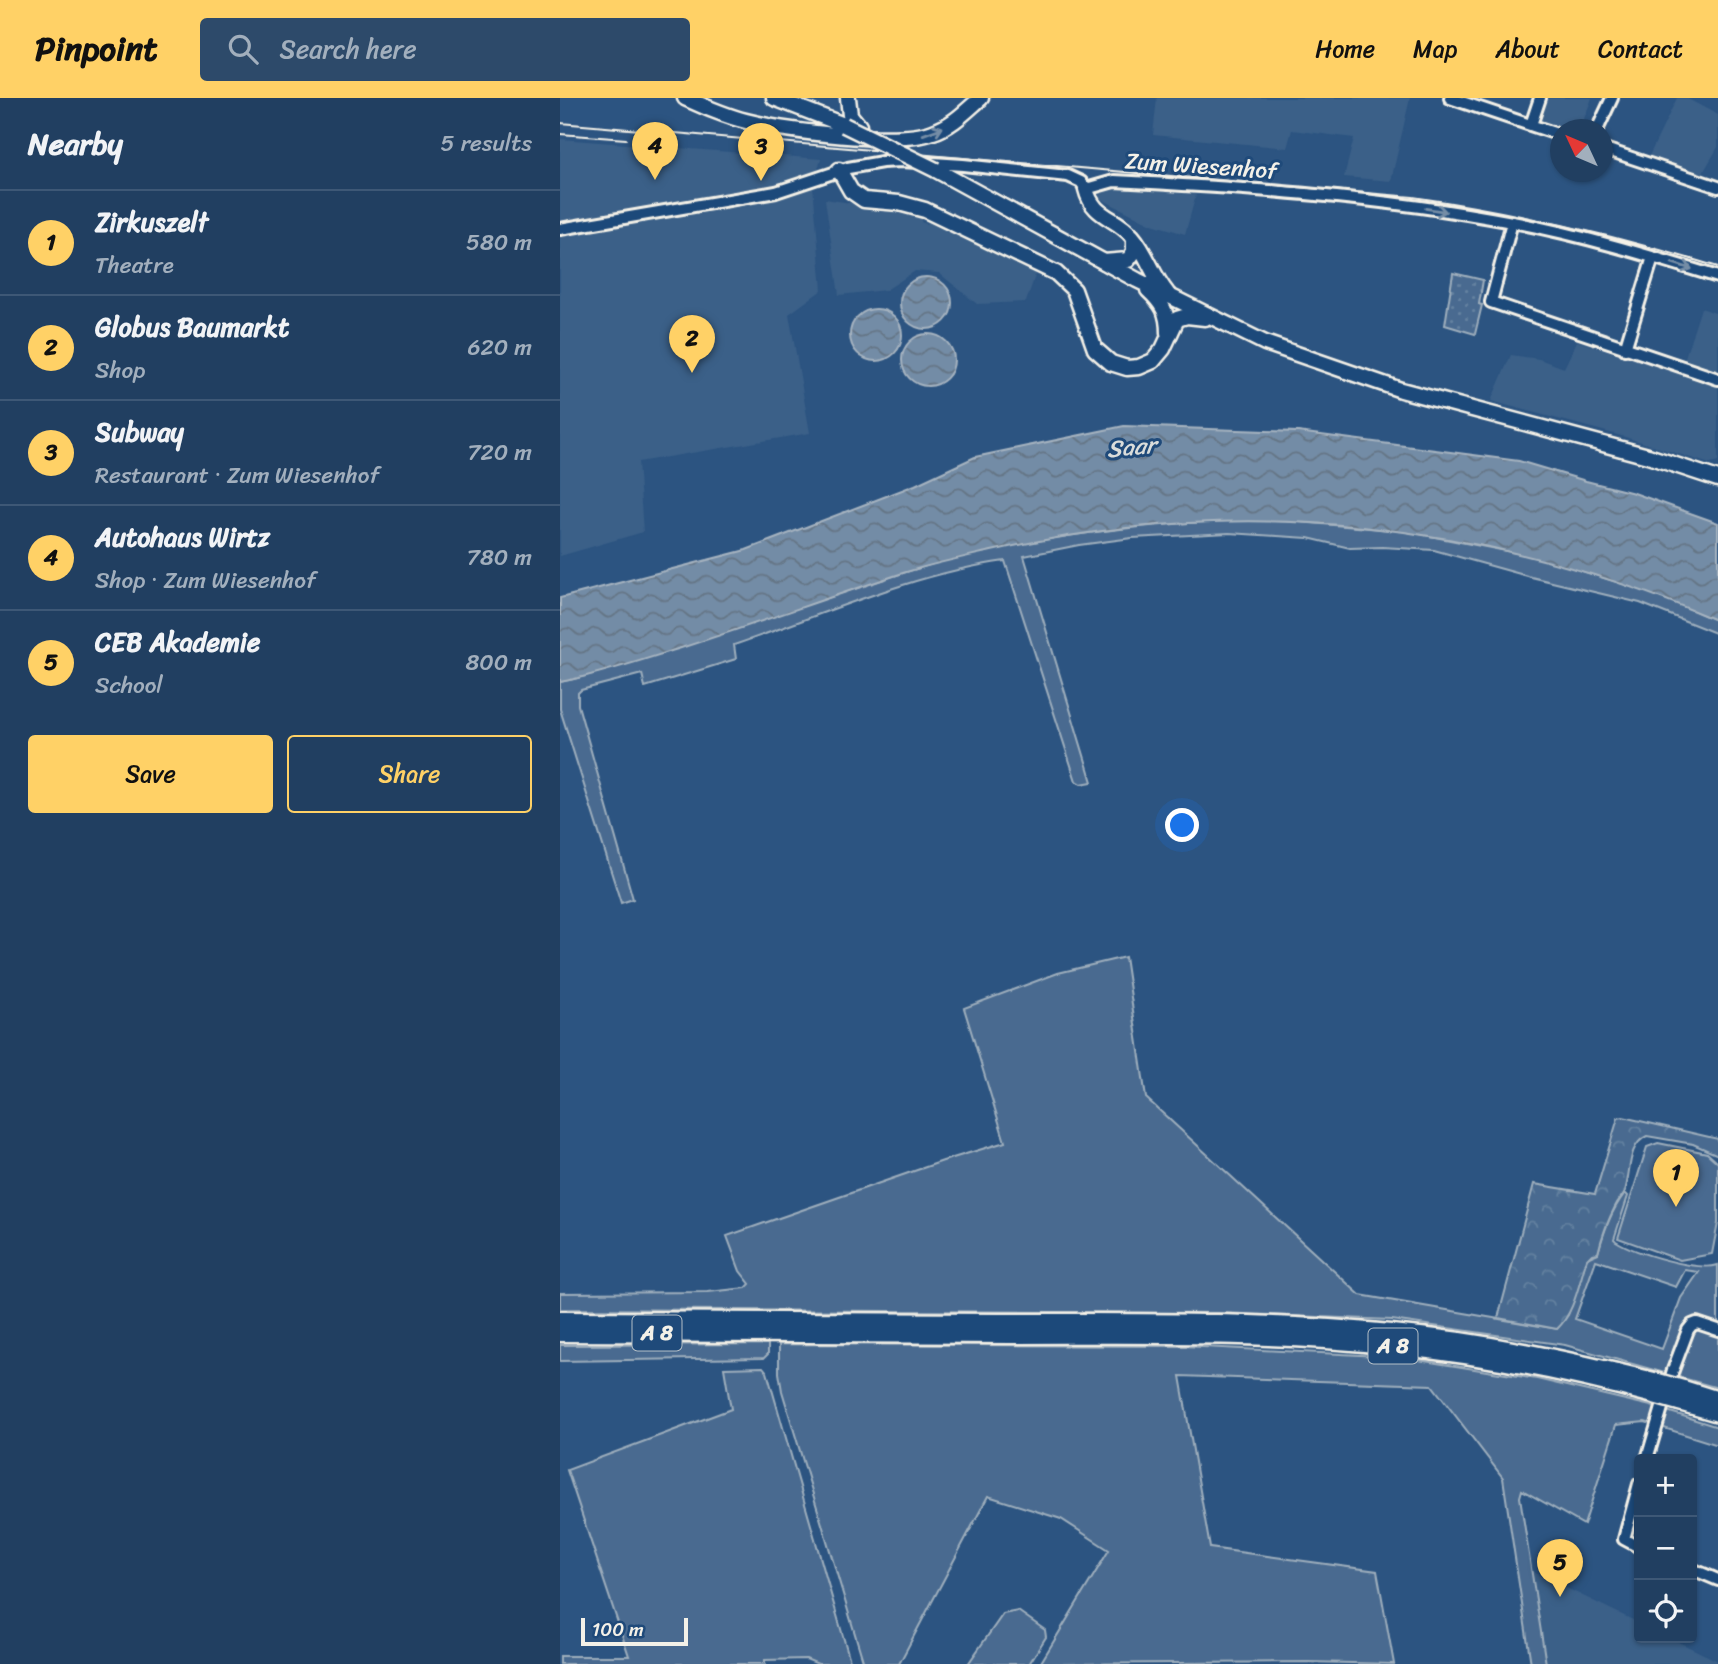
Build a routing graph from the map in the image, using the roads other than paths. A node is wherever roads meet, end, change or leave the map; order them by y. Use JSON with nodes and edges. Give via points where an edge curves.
{"nodes":[{"id":1,"x":685,"y":98,"type":"edge"},
{"id":2,"x":774,"y":98,"type":"edge"},
{"id":3,"x":848,"y":98,"type":"edge"},
{"id":4,"x":981,"y":98,"type":"edge"},
{"id":5,"x":1450,"y":98,"type":"edge"},
{"id":6,"x":1540,"y":98,"type":"edge"},
{"id":7,"x":1612,"y":98,"type":"edge"},
{"id":8,"x":1602,"y":119,"type":"edge"},
{"id":9,"x":852,"y":125,"type":"junction"},
{"id":10,"x":1531,"y":125,"type":"junction"},
{"id":11,"x":1550,"y":132,"type":"edge"},
{"id":12,"x":1613,"y":152,"type":"edge"},
{"id":13,"x":839,"y":170,"type":"junction"},
{"id":14,"x":1718,"y":187,"type":"edge"},
{"id":15,"x":1086,"y":189,"type":"junction"},
{"id":16,"x":1512,"y":222,"type":"junction"},
{"id":17,"x":560,"y":229,"type":"edge"},
{"id":18,"x":1134,"y":239,"type":"junction"},
{"id":19,"x":1653,"y":257,"type":"junction"},
{"id":20,"x":1104,"y":262,"type":"junction"},
{"id":21,"x":1718,"y":278,"type":"edge"},
{"id":22,"x":1137,"y":280,"type":"junction"},
{"id":23,"x":1173,"y":299,"type":"junction"},
{"id":24,"x":1213,"y":319,"type":"junction"},
{"id":25,"x":1168,"y":333,"type":"junction"},
{"id":26,"x":1625,"y":349,"type":"junction"},
{"id":27,"x":1718,"y":379,"type":"edge"},
{"id":28,"x":1718,"y":479,"type":"edge"},
{"id":29,"x":560,"y":1320,"type":"edge"},
{"id":30,"x":753,"y":1327,"type":"junction"},
{"id":31,"x":1718,"y":1331,"type":"edge"},
{"id":32,"x":560,"y":1333,"type":"edge"},
{"id":33,"x":1681,"y":1396,"type":"junction"},
{"id":34,"x":1718,"y":1400,"type":"edge"},
{"id":35,"x":1718,"y":1413,"type":"edge"},
{"id":36,"x":1648,"y":1454,"type":"edge"},
{"id":37,"x":1634,"y":1502,"type":"edge"},
{"id":38,"x":1634,"y":1544,"type":"edge"},
{"id":39,"x":1697,"y":1571,"type":"edge"},
{"id":40,"x":1718,"y":1580,"type":"edge"}],
"edges":[{"from":1,"to":4,"type":"main road","one_way":true,"via":[[761,124],[891,138],[941,129]]},
{"from":2,"to":9,"type":"main road"},
{"from":3,"to":9,"type":"main road"},
{"from":5,"to":10,"type":"street"},
{"from":6,"to":10,"type":"street"},
{"from":7,"to":8,"type":"street"},
{"from":9,"to":20,"type":"main road","bridge":true},
{"from":10,"to":11,"type":"street"},
{"from":12,"to":14,"type":"street"},
{"from":13,"to":15,"type":"street","via":[[902,161],[963,165],[1068,176]]},
{"from":13,"to":17,"type":"street","via":[[776,192]]},
{"from":13,"to":25,"type":"main road","via":[[851,191],[864,200],[925,210],[1056,273],[1074,290],[1095,349],[1111,363],[1127,368],[1153,361]]},
{"from":15,"to":16,"type":"street","name":"Zum Wiesenhof","one_way":true,"via":[[1114,181],[1369,200]]},
{"from":15,"to":18,"type":"main road","via":[[1097,211]]},
{"from":16,"to":19,"type":"street","name":"Zum Wiesenhof"},
{"from":16,"to":26,"type":"street","via":[[1490,302]]},
{"from":18,"to":20,"type":"main road","via":[[1134,252],[1128,260]]},
{"from":18,"to":23,"type":"main road"},
{"from":19,"to":21,"type":"street","name":"Zum Wiesenhof","one_way":true},
{"from":19,"to":26,"type":"street"},
{"from":20,"to":22,"type":"main road"},
{"from":22,"to":23,"type":"main road"},
{"from":22,"to":25,"type":"main road","via":[[1160,301],[1168,316]]},
{"from":23,"to":24,"type":"main road"},
{"from":24,"to":25,"type":"main road","via":[[1181,317]]},
{"from":24,"to":28,"type":"main road","via":[[1265,343],[1401,390]]},
{"from":26,"to":27,"type":"street"},
{"from":29,"to":30,"type":"highway","number":"A 8"},
{"from":30,"to":32,"type":"highway","number":"A 8"},
{"from":30,"to":33,"type":"highway","number":"A 8","bridge":true,"via":[[1183,1329],[1298,1325],[1440,1338],[1543,1355]]},
{"from":31,"to":36,"type":"street","via":[[1697,1323],[1688,1330]]},
{"from":33,"to":34,"type":"highway","number":"A 8"},
{"from":33,"to":35,"type":"highway","number":"A 8"},
{"from":37,"to":38,"type":"street","via":[[1624,1539]]},
{"from":39,"to":40,"type":"street"}]}
